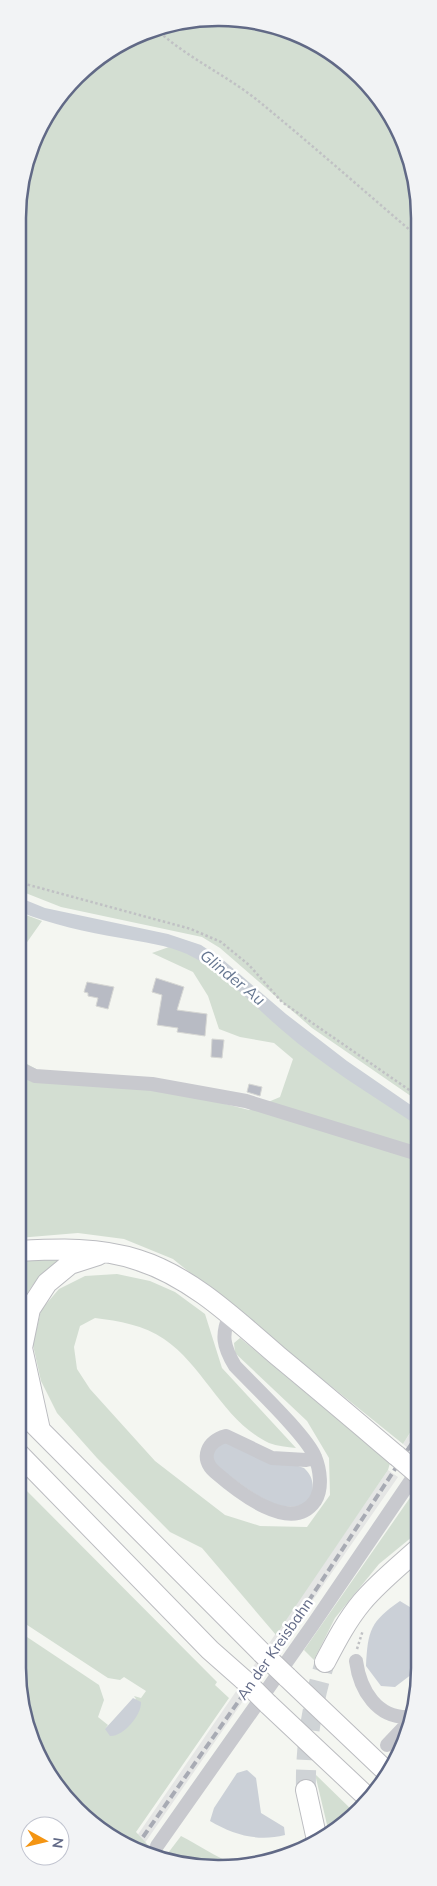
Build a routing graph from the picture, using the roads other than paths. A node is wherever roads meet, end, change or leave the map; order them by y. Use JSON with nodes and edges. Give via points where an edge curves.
{"nodes":[{"id":1,"x":26,"y":1072,"type":"edge"},
{"id":2,"x":411,"y":1152,"type":"edge"},
{"id":3,"x":26,"y":1250,"type":"edge"},
{"id":4,"x":106,"y":1252,"type":"junction"},
{"id":5,"x":230,"y":1314,"type":"junction"},
{"id":6,"x":26,"y":1328,"type":"edge"},
{"id":7,"x":26,"y":1367,"type":"edge"},
{"id":8,"x":26,"y":1417,"type":"edge"},
{"id":9,"x":40,"y":1432,"type":"junction"},
{"id":10,"x":316,"y":1458,"type":"junction"},
{"id":11,"x":26,"y":1463,"type":"edge"},
{"id":12,"x":411,"y":1468,"type":"edge"},
{"id":13,"x":26,"y":1472,"type":"edge"},
{"id":14,"x":411,"y":1480,"type":"edge"},
{"id":15,"x":44,"y":1482,"type":"junction"},
{"id":16,"x":411,"y":1555,"type":"edge"},
{"id":17,"x":356,"y":1661,"type":"road end"},
{"id":18,"x":325,"y":1662,"type":"tunnel mouth"},
{"id":19,"x":404,"y":1717,"type":"edge"},
{"id":20,"x":400,"y":1732,"type":"edge"},
{"id":21,"x":387,"y":1745,"type":"dead end"},
{"id":22,"x":382,"y":1768,"type":"edge"},
{"id":23,"x":306,"y":1790,"type":"tunnel mouth"},
{"id":24,"x":363,"y":1794,"type":"edge"},
{"id":25,"x":316,"y":1834,"type":"edge"},
{"id":26,"x":157,"y":1846,"type":"dead end"}],
"edges":[{"from":1,"to":2,"type":"street","via":[[35,1076],[152,1084],[246,1101]]},
{"from":3,"to":4,"type":"highway","via":[[55,1248]]},
{"from":4,"to":5,"type":"highway","via":[[139,1260],[172,1274]]},
{"from":4,"to":6,"type":"highway","via":[[70,1264],[47,1283],[30,1309]]},
{"from":5,"to":10,"type":"street","via":[[223,1331],[227,1352],[235,1366],[305,1441]]},
{"from":5,"to":12,"type":"highway","bridge":true},
{"from":7,"to":9,"type":"highway"},
{"from":8,"to":9,"type":"highway"},
{"from":9,"to":22,"type":"highway","bridge":true,"via":[[262,1654]]},
{"from":10,"to":10,"type":"street","via":[[320,1484],[317,1499],[308,1510],[284,1515],[241,1492],[214,1471],[206,1455],[210,1445],[226,1436],[272,1458]]},
{"from":11,"to":15,"type":"highway"},
{"from":13,"to":15,"type":"highway"},
{"from":14,"to":26,"type":"street","name":"An der Kreisbahn"},
{"from":15,"to":24,"type":"highway","bridge":true,"via":[[210,1650]]},
{"from":16,"to":18,"type":"highway","via":[[362,1603],[344,1626]]},
{"from":17,"to":19,"type":"street","via":[[358,1677],[371,1700],[390,1716]]},
{"from":20,"to":21,"type":"street"},
{"from":23,"to":25,"type":"highway"}]}
